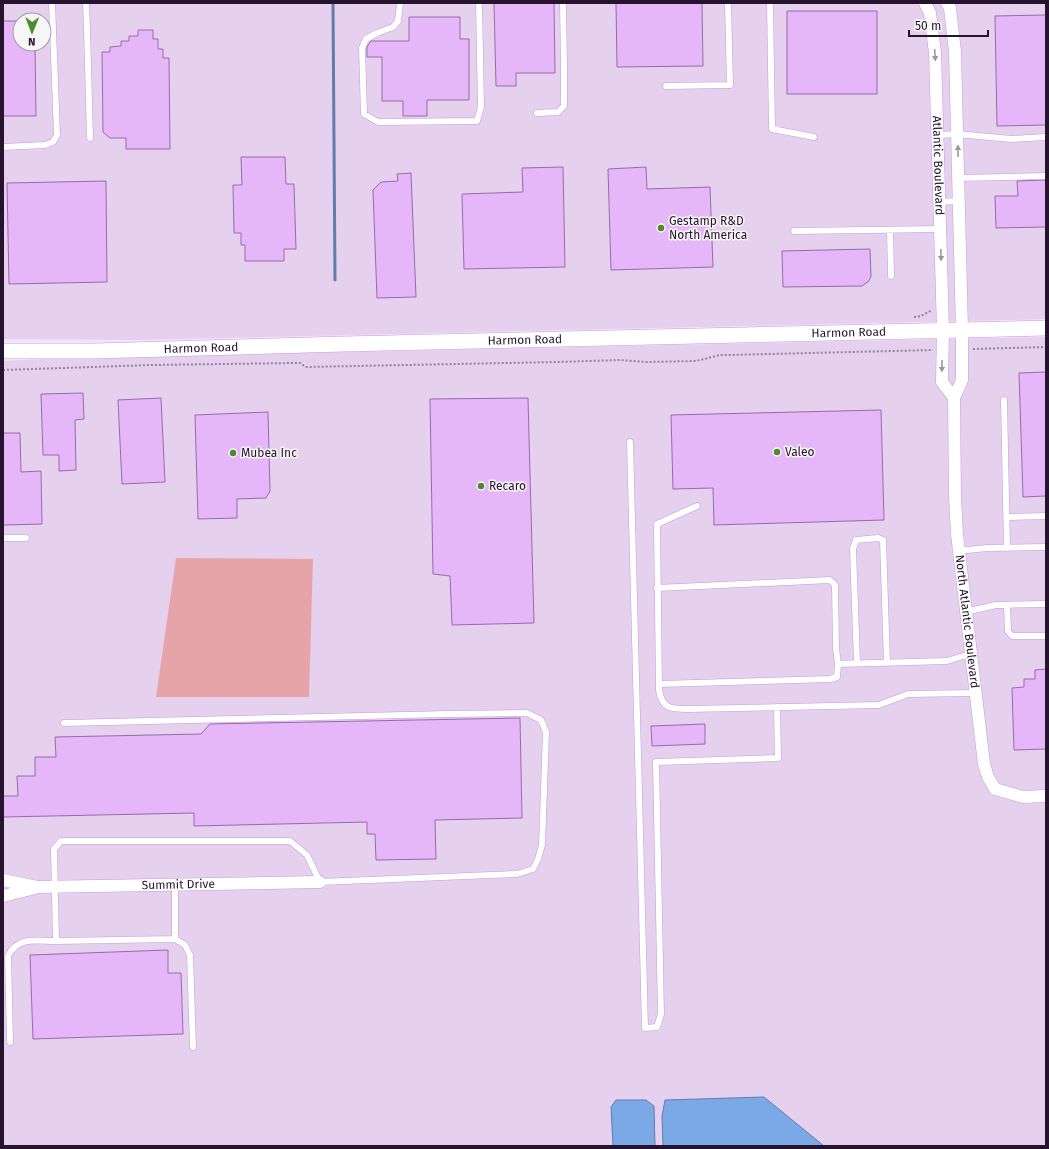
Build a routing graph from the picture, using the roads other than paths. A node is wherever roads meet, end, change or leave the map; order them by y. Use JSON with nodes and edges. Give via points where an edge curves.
{"nodes":[{"id":1,"x":52,"y":3,"type":"edge"},
{"id":2,"x":86,"y":3,"type":"edge"},
{"id":3,"x":400,"y":3,"type":"edge"},
{"id":4,"x":479,"y":3,"type":"edge"},
{"id":5,"x":563,"y":3,"type":"edge"},
{"id":6,"x":728,"y":3,"type":"edge"},
{"id":7,"x":770,"y":3,"type":"edge"},
{"id":8,"x":925,"y":3,"type":"edge"},
{"id":9,"x":947,"y":3,"type":"edge"},
{"id":10,"x":666,"y":86,"type":"dead end"},
{"id":11,"x":537,"y":113,"type":"dead end"},
{"id":12,"x":957,"y":134,"type":"junction"},
{"id":13,"x":938,"y":135,"type":"junction"},
{"id":14,"x":814,"y":137,"type":"dead end"},
{"id":15,"x":1046,"y":137,"type":"edge"},
{"id":16,"x":90,"y":138,"type":"dead end"},
{"id":17,"x":3,"y":147,"type":"edge"},
{"id":18,"x":1046,"y":176,"type":"edge"},
{"id":19,"x":958,"y":178,"type":"junction"},
{"id":20,"x":939,"y":202,"type":"junction"},
{"id":21,"x":959,"y":202,"type":"junction"},
{"id":22,"x":940,"y":229,"type":"junction"},
{"id":23,"x":890,"y":230,"type":"junction"},
{"id":24,"x":794,"y":231,"type":"dead end"},
{"id":25,"x":891,"y":276,"type":"dead end"},
{"id":26,"x":1046,"y":328,"type":"edge"},
{"id":27,"x":943,"y":330,"type":"junction"},
{"id":28,"x":962,"y":330,"type":"junction"},
{"id":29,"x":3,"y":351,"type":"edge"},
{"id":30,"x":954,"y":398,"type":"junction"},
{"id":31,"x":1004,"y":400,"type":"dead end"},
{"id":32,"x":630,"y":442,"type":"dead end"},
{"id":33,"x":697,"y":506,"type":"dead end"},
{"id":34,"x":1046,"y":516,"type":"edge"},
{"id":35,"x":1007,"y":517,"type":"junction"},
{"id":36,"x":3,"y":538,"type":"edge"},
{"id":37,"x":26,"y":538,"type":"dead end"},
{"id":38,"x":1046,"y":547,"type":"edge"},
{"id":39,"x":1007,"y":548,"type":"junction"},
{"id":40,"x":958,"y":551,"type":"junction"},
{"id":41,"x":657,"y":588,"type":"junction"},
{"id":42,"x":1046,"y":604,"type":"edge"},
{"id":43,"x":1007,"y":605,"type":"junction"},
{"id":44,"x":965,"y":612,"type":"junction"},
{"id":45,"x":1046,"y":636,"type":"edge"},
{"id":46,"x":970,"y":654,"type":"junction"},
{"id":47,"x":857,"y":663,"type":"junction"},
{"id":48,"x":887,"y":663,"type":"junction"},
{"id":49,"x":838,"y":664,"type":"junction"},
{"id":50,"x":659,"y":684,"type":"junction"},
{"id":51,"x":975,"y":693,"type":"junction"},
{"id":52,"x":777,"y":707,"type":"junction"},
{"id":53,"x":64,"y":723,"type":"dead end"},
{"id":54,"x":1046,"y":796,"type":"edge"},
{"id":55,"x":3,"y":880,"type":"edge"},
{"id":56,"x":320,"y":882,"type":"junction"},
{"id":57,"x":174,"y":884,"type":"junction"},
{"id":58,"x":37,"y":887,"type":"junction"},
{"id":59,"x":56,"y":887,"type":"junction"},
{"id":60,"x":3,"y":896,"type":"edge"},
{"id":61,"x":174,"y":939,"type":"junction"},
{"id":62,"x":56,"y":941,"type":"junction"},
{"id":63,"x":10,"y":1042,"type":"dead end"},
{"id":64,"x":193,"y":1047,"type":"dead end"}],
"edges":[{"from":1,"to":17,"type":"lane","via":[[57,135],[53,142],[45,145]]},
{"from":2,"to":16,"type":"lane"},
{"from":3,"to":4,"type":"lane","via":[[398,21],[393,27],[366,39],[362,48],[364,114],[378,122],[477,121],[481,106]]},
{"from":5,"to":11,"type":"lane","via":[[564,106],[558,112]]},
{"from":6,"to":10,"type":"lane","via":[[730,85]]},
{"from":7,"to":14,"type":"lane","via":[[772,129]]},
{"from":8,"to":13,"type":"street","name":"Atlantic Boulevard","one_way":true,"via":[[930,13],[935,53]]},
{"from":9,"to":12,"type":"street","name":"Atlantic Boulevard","via":[[950,8],[955,52]]},
{"from":12,"to":13,"type":"lane"},
{"from":12,"to":15,"type":"lane","via":[[1011,139]]},
{"from":19,"to":12,"type":"street","name":"Atlantic Boulevard","one_way":true},
{"from":13,"to":20,"type":"street","name":"Atlantic Boulevard"},
{"from":18,"to":19,"type":"lane"},
{"from":19,"to":21,"type":"street","name":"Atlantic Boulevard"},
{"from":20,"to":21,"type":"lane"},
{"from":20,"to":22,"type":"street","name":"Atlantic Boulevard"},
{"from":21,"to":28,"type":"street","name":"Atlantic Boulevard"},
{"from":22,"to":23,"type":"lane"},
{"from":22,"to":27,"type":"street","name":"Atlantic Boulevard","one_way":true},
{"from":23,"to":24,"type":"lane"},
{"from":23,"to":25,"type":"lane"},
{"from":26,"to":28,"type":"street","name":"Harmon Road"},
{"from":27,"to":28,"type":"street","name":"Harmon Road"},
{"from":27,"to":29,"type":"street","name":"Harmon Road","via":[[94,351]]},
{"from":27,"to":30,"type":"street","one_way":true,"via":[[942,382]]},
{"from":28,"to":30,"type":"street","name":"North Atlantic Boulevard","via":[[962,380]]},
{"from":30,"to":40,"type":"street","name":"North Atlantic Boulevard"},
{"from":31,"to":35,"type":"lane"},
{"from":32,"to":52,"type":"lane","via":[[645,1028],[656,1027],[661,1014],[656,762],[778,758]]},
{"from":33,"to":41,"type":"lane","via":[[657,524]]},
{"from":34,"to":35,"type":"lane"},
{"from":35,"to":39,"type":"lane"},
{"from":36,"to":37,"type":"lane"},
{"from":38,"to":39,"type":"lane"},
{"from":39,"to":40,"type":"lane"},
{"from":40,"to":44,"type":"street","name":"North Atlantic Boulevard"},
{"from":41,"to":49,"type":"lane","via":[[830,580],[836,585]]},
{"from":41,"to":50,"type":"lane"},
{"from":42,"to":43,"type":"lane"},
{"from":43,"to":44,"type":"lane"},
{"from":43,"to":45,"type":"lane","via":[[1008,631],[1012,636]]},
{"from":44,"to":46,"type":"street","name":"North Atlantic Boulevard"},
{"from":46,"to":48,"type":"lane","via":[[947,661]]},
{"from":46,"to":51,"type":"street","name":"North Atlantic Boulevard"},
{"from":47,"to":48,"type":"lane"},
{"from":47,"to":48,"type":"lane","via":[[853,548],[856,540],[878,538],[883,540]]},
{"from":47,"to":49,"type":"lane"},
{"from":49,"to":50,"type":"lane","via":[[837,677],[830,679]]},
{"from":50,"to":52,"type":"lane","via":[[660,698],[665,705],[674,709]]},
{"from":51,"to":52,"type":"lane","via":[[908,694],[879,705]]},
{"from":51,"to":54,"type":"street","name":"North Atlantic Boulevard","via":[[984,764],[995,789],[1023,797]]},
{"from":53,"to":56,"type":"lane","via":[[519,713],[527,713],[541,720],[546,732],[542,845],[533,869],[517,874]]},
{"from":55,"to":58,"type":"street","name":"Summit Drive"},
{"from":56,"to":57,"type":"street","name":"Summit Drive"},
{"from":56,"to":59,"type":"lane","via":[[307,855],[290,841],[61,841],[54,849]]},
{"from":57,"to":59,"type":"street","name":"Summit Drive"},
{"from":57,"to":61,"type":"lane"},
{"from":58,"to":59,"type":"street","name":"Summit Drive"},
{"from":58,"to":60,"type":"street","name":"Summit Drive"},
{"from":59,"to":62,"type":"lane"},
{"from":61,"to":62,"type":"lane"},
{"from":61,"to":64,"type":"lane","via":[[185,945],[190,955]]},
{"from":62,"to":63,"type":"lane","via":[[22,942],[11,950],[8,956]]}]}
